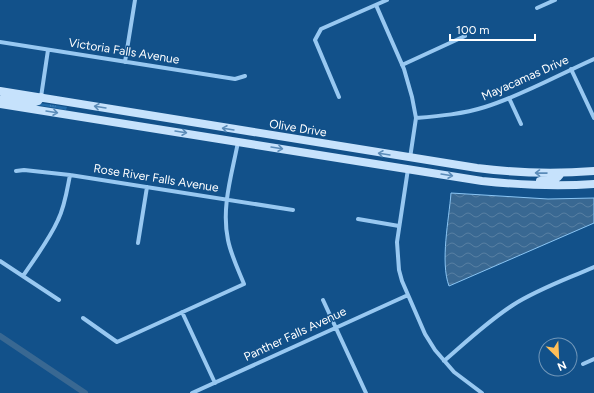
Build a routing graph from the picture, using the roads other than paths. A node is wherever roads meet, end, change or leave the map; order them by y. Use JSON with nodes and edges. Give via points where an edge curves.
{"nodes":[{"id":1,"x":135,"y":0,"type":"edge"},
{"id":2,"x":387,"y":0,"type":"edge"},
{"id":3,"x":555,"y":0,"type":"edge"},
{"id":4,"x":376,"y":5,"type":"junction"},
{"id":5,"x":537,"y":8,"type":"dead end"},
{"id":6,"x":465,"y":36,"type":"dead end"},
{"id":7,"x":0,"y":42,"type":"edge"},
{"id":8,"x":48,"y":50,"type":"junction"},
{"id":9,"x":594,"y":59,"type":"edge"},
{"id":10,"x":125,"y":62,"type":"junction"},
{"id":11,"x":402,"y":65,"type":"junction"},
{"id":12,"x":571,"y":69,"type":"junction"},
{"id":13,"x":245,"y":76,"type":"dead end"},
{"id":14,"x":0,"y":91,"type":"edge"},
{"id":15,"x":41,"y":97,"type":"junction"},
{"id":16,"x":339,"y":97,"type":"dead end"},
{"id":17,"x":509,"y":98,"type":"junction"},
{"id":18,"x":0,"y":100,"type":"edge"},
{"id":19,"x":0,"y":104,"type":"edge"},
{"id":20,"x":416,"y":118,"type":"junction"},
{"id":21,"x":594,"y":118,"type":"edge"},
{"id":22,"x":520,"y":124,"type":"dead end"},
{"id":23,"x":288,"y":138,"type":"junction"},
{"id":24,"x":238,"y":142,"type":"junction"},
{"id":25,"x":410,"y":158,"type":"junction"},
{"id":26,"x":360,"y":161,"type":"junction"},
{"id":27,"x":456,"y":165,"type":"junction"},
{"id":28,"x":408,"y":169,"type":"junction"},
{"id":29,"x":16,"y":171,"type":"dead end"},
{"id":30,"x":594,"y":171,"type":"edge"},
{"id":31,"x":561,"y":173,"type":"junction"},
{"id":32,"x":70,"y":175,"type":"junction"},
{"id":33,"x":512,"y":184,"type":"junction"},
{"id":34,"x":594,"y":184,"type":"edge"},
{"id":35,"x":147,"y":187,"type":"junction"},
{"id":36,"x":226,"y":200,"type":"junction"},
{"id":37,"x":293,"y":210,"type":"dead end"},
{"id":38,"x":358,"y":219,"type":"dead end"},
{"id":39,"x":398,"y":226,"type":"junction"},
{"id":40,"x":138,"y":243,"type":"dead end"},
{"id":41,"x":0,"y":261,"type":"edge"},
{"id":42,"x":594,"y":267,"type":"edge"},
{"id":43,"x":23,"y":276,"type":"junction"},
{"id":44,"x":408,"y":295,"type":"junction"},
{"id":45,"x":59,"y":300,"type":"dead end"},
{"id":46,"x":323,"y":300,"type":"dead end"},
{"id":47,"x":182,"y":312,"type":"junction"},
{"id":48,"x":83,"y":318,"type":"dead end"},
{"id":49,"x":335,"y":327,"type":"junction"},
{"id":50,"x":594,"y":359,"type":"edge"},
{"id":51,"x":444,"y":361,"type":"junction"},
{"id":52,"x":583,"y":364,"type":"dead end"},
{"id":53,"x":214,"y":383,"type":"junction"},
{"id":54,"x":192,"y":393,"type":"edge"},
{"id":55,"x":366,"y":393,"type":"edge"},
{"id":56,"x":482,"y":393,"type":"edge"}],
"edges":[{"from":1,"to":10,"type":"street"},
{"from":2,"to":4,"type":"street"},
{"from":3,"to":5,"type":"street"},
{"from":4,"to":11,"type":"street"},
{"from":4,"to":16,"type":"street","via":[[321,29],[315,40]]},
{"from":6,"to":11,"type":"street"},
{"from":7,"to":8,"type":"street","name":"Victoria Falls Avenue"},
{"from":8,"to":10,"type":"street","name":"Victoria Falls Avenue"},
{"from":8,"to":15,"type":"street"},
{"from":9,"to":12,"type":"street","name":"Mayacamas Drive"},
{"from":10,"to":13,"type":"street","name":"Victoria Falls Avenue","via":[[235,78]]},
{"from":11,"to":20,"type":"street"},
{"from":12,"to":17,"type":"street","name":"Mayacamas Drive"},
{"from":12,"to":21,"type":"street"},
{"from":14,"to":15,"type":"main road","name":"Olive Drive"},
{"from":15,"to":18,"type":"main road","via":[[34,102]]},
{"from":23,"to":15,"type":"main road","name":"Olive Drive","one_way":true},
{"from":17,"to":20,"type":"street","name":"Mayacamas Drive","via":[[457,114]]},
{"from":17,"to":22,"type":"street"},
{"from":19,"to":24,"type":"main road","name":"Olive Drive","one_way":true},
{"from":20,"to":25,"type":"street"},
{"from":23,"to":24,"type":"main road","via":[[243,138]]},
{"from":25,"to":23,"type":"main road","name":"Olive Drive","one_way":true},
{"from":24,"to":26,"type":"main road","name":"Olive Drive","one_way":true},
{"from":24,"to":36,"type":"street"},
{"from":25,"to":26,"type":"main road","via":[[402,162]]},
{"from":25,"to":27,"type":"main road","name":"Olive Drive"},
{"from":26,"to":28,"type":"main road","name":"Olive Drive"},
{"from":27,"to":28,"type":"main road","via":[[413,165]]},
{"from":31,"to":27,"type":"main road","name":"Olive Drive","one_way":true,"via":[[503,171]]},
{"from":28,"to":33,"type":"main road","name":"Olive Drive","one_way":true},
{"from":28,"to":39,"type":"street"},
{"from":29,"to":32,"type":"street","name":"Rose River Falls Avenue"},
{"from":30,"to":31,"type":"main road","name":"Olive Drive"},
{"from":31,"to":33,"type":"main road","via":[[556,179]]},
{"from":32,"to":35,"type":"street","name":"Rose River Falls Avenue"},
{"from":32,"to":43,"type":"street","via":[[58,220]]},
{"from":33,"to":34,"type":"main road","name":"Olive Drive"},
{"from":35,"to":36,"type":"street","name":"Rose River Falls Avenue"},
{"from":35,"to":40,"type":"street"},
{"from":36,"to":37,"type":"street","name":"Rose River Falls Avenue"},
{"from":36,"to":47,"type":"street","via":[[228,240],[244,284]]},
{"from":38,"to":39,"type":"street"},
{"from":39,"to":44,"type":"street","via":[[398,270]]},
{"from":41,"to":43,"type":"street"},
{"from":42,"to":51,"type":"street","via":[[513,304]]},
{"from":43,"to":45,"type":"street"},
{"from":44,"to":49,"type":"street","name":"Panther Falls Avenue"},
{"from":44,"to":51,"type":"street","via":[[425,334]]},
{"from":46,"to":49,"type":"street"},
{"from":47,"to":48,"type":"street","via":[[117,342]]},
{"from":47,"to":53,"type":"street"},
{"from":49,"to":53,"type":"street","name":"Panther Falls Avenue"},
{"from":49,"to":55,"type":"street"},
{"from":50,"to":52,"type":"street"},
{"from":51,"to":56,"type":"street"},
{"from":53,"to":54,"type":"street","name":"Panther Falls Avenue"}]}
